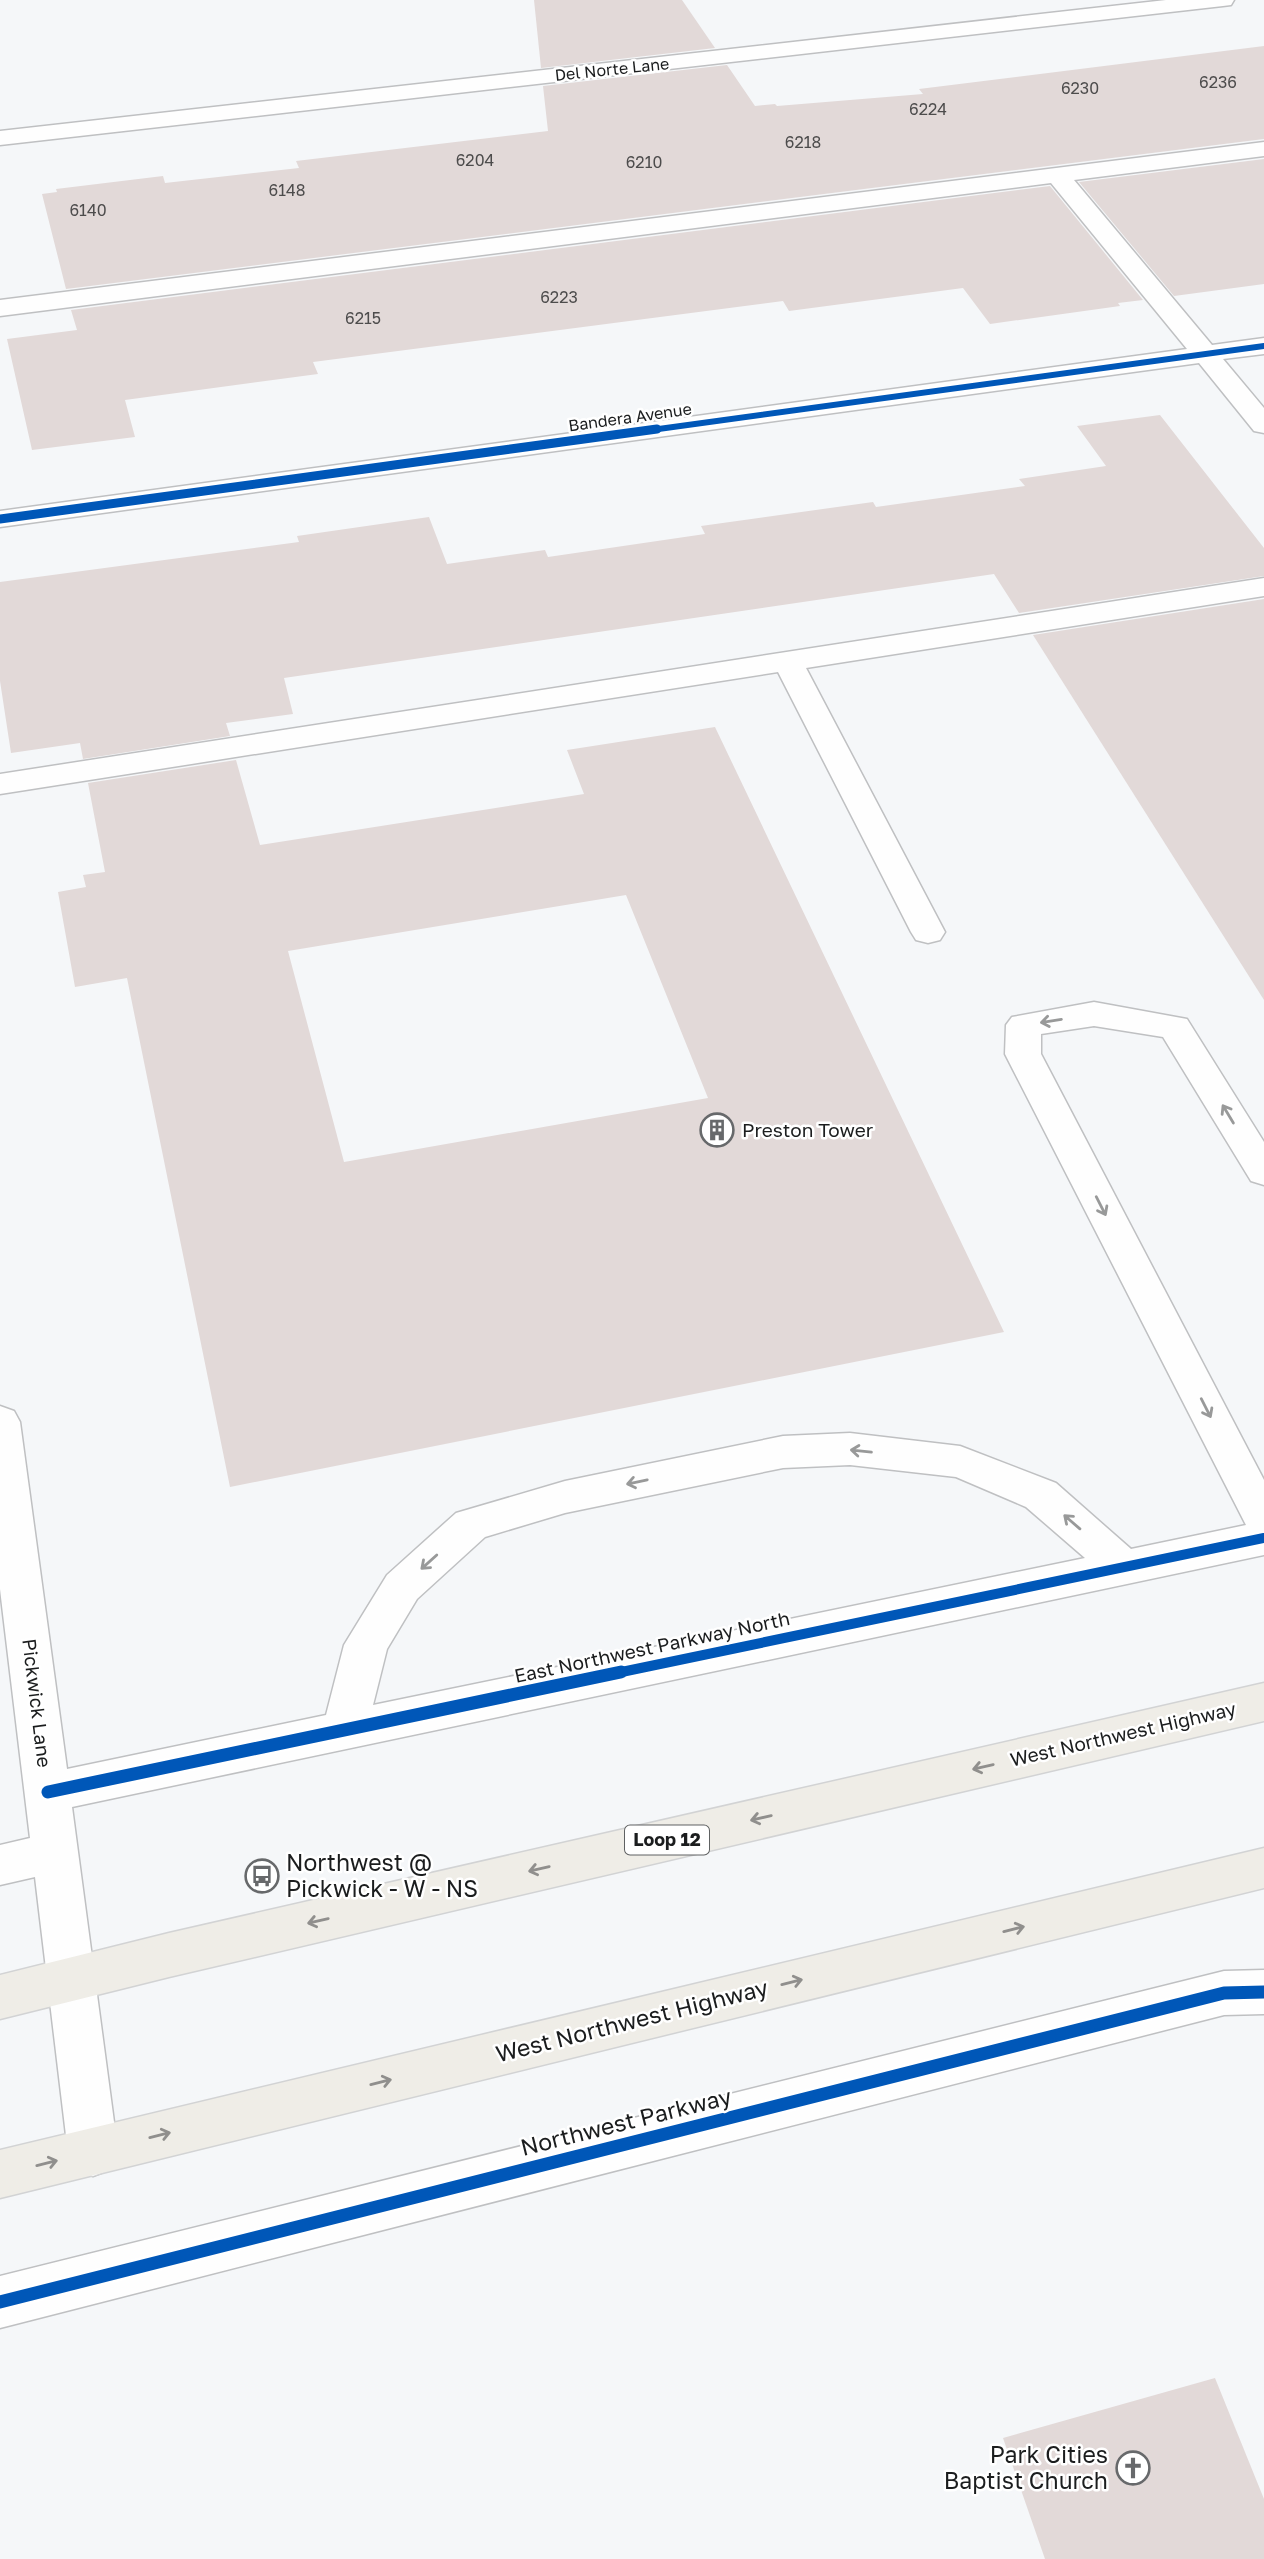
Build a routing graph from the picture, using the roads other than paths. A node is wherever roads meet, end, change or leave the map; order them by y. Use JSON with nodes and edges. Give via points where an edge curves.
{"nodes":[{"id":1,"x":1223,"y":0,"type":"edge"},
{"id":2,"x":0,"y":138,"type":"edge"},
{"id":3,"x":1264,"y":149,"type":"edge"},
{"id":4,"x":1056,"y":174,"type":"junction"},
{"id":5,"x":0,"y":308,"type":"edge"},
{"id":6,"x":1264,"y":345,"type":"edge"},
{"id":7,"x":1203,"y":354,"type":"junction"},
{"id":8,"x":1264,"y":425,"type":"edge"},
{"id":9,"x":0,"y":519,"type":"edge"},
{"id":10,"x":1264,"y":587,"type":"edge"},
{"id":11,"x":787,"y":661,"type":"junction"},
{"id":12,"x":0,"y":784,"type":"edge"},
{"id":13,"x":929,"y":932,"type":"dead end"},
{"id":14,"x":1264,"y":1172,"type":"edge"},
{"id":15,"x":0,"y":1422,"type":"edge"},
{"id":16,"x":1264,"y":1520,"type":"edge"},
{"id":17,"x":1264,"y":1538,"type":"edge"},
{"id":18,"x":1123,"y":1567,"type":"junction"},
{"id":19,"x":1264,"y":1702,"type":"edge"},
{"id":20,"x":345,"y":1729,"type":"junction"},
{"id":21,"x":48,"y":1792,"type":"junction"},
{"id":22,"x":55,"y":1852,"type":"junction"},
{"id":23,"x":0,"y":1865,"type":"edge"},
{"id":24,"x":1264,"y":1868,"type":"edge"},
{"id":25,"x":71,"y":1981,"type":"junction"},
{"id":26,"x":1264,"y":1992,"type":"edge"},
{"id":27,"x":0,"y":1997,"type":"edge"},
{"id":28,"x":93,"y":2152,"type":"junction"},
{"id":29,"x":0,"y":2174,"type":"edge"},
{"id":30,"x":0,"y":2302,"type":"edge"}],
"edges":[{"from":1,"to":2,"type":"street","name":"Del Norte Lane"},
{"from":3,"to":4,"type":"street"},
{"from":4,"to":5,"type":"street"},
{"from":4,"to":7,"type":"street"},
{"from":6,"to":7,"type":"street","name":"Bandera Avenue"},
{"from":7,"to":8,"type":"street"},
{"from":7,"to":9,"type":"street","name":"Bandera Avenue"},
{"from":10,"to":11,"type":"street"},
{"from":11,"to":12,"type":"street"},
{"from":11,"to":13,"type":"street"},
{"from":14,"to":16,"type":"street","one_way":true,"via":[[1175,1027],[1094,1014],[1024,1025],[1023,1054]]},
{"from":15,"to":21,"type":"street","name":"Pickwick Lane"},
{"from":17,"to":18,"type":"street","name":"East Northwest Parkway North"},
{"from":18,"to":20,"type":"street","name":"East Northwest Parkway North"},
{"from":18,"to":20,"type":"street","one_way":true,"via":[[1041,1495],[960,1462],[850,1449],[782,1452],[565,1497],[471,1525],[402,1587],[366,1645]]},
{"from":19,"to":25,"type":"main road","name":"West Northwest Highway","number":"Loop 12","one_way":true},
{"from":20,"to":21,"type":"street","name":"East Northwest Parkway North"},
{"from":21,"to":22,"type":"street","name":"Pickwick Lane"},
{"from":22,"to":23,"type":"street"},
{"from":22,"to":25,"type":"street","name":"Pickwick Lane"},
{"from":28,"to":24,"type":"main road","name":"West Northwest Highway","one_way":true},
{"from":25,"to":27,"type":"main road","name":"West Northwest Highway","number":"Loop 12"},
{"from":25,"to":28,"type":"street","name":"Pickwick Lane"},
{"from":26,"to":30,"type":"street","name":"Northwest Parkway","via":[[1224,1993]]},
{"from":29,"to":28,"type":"main road","name":"West Northwest Highway","one_way":true}]}
